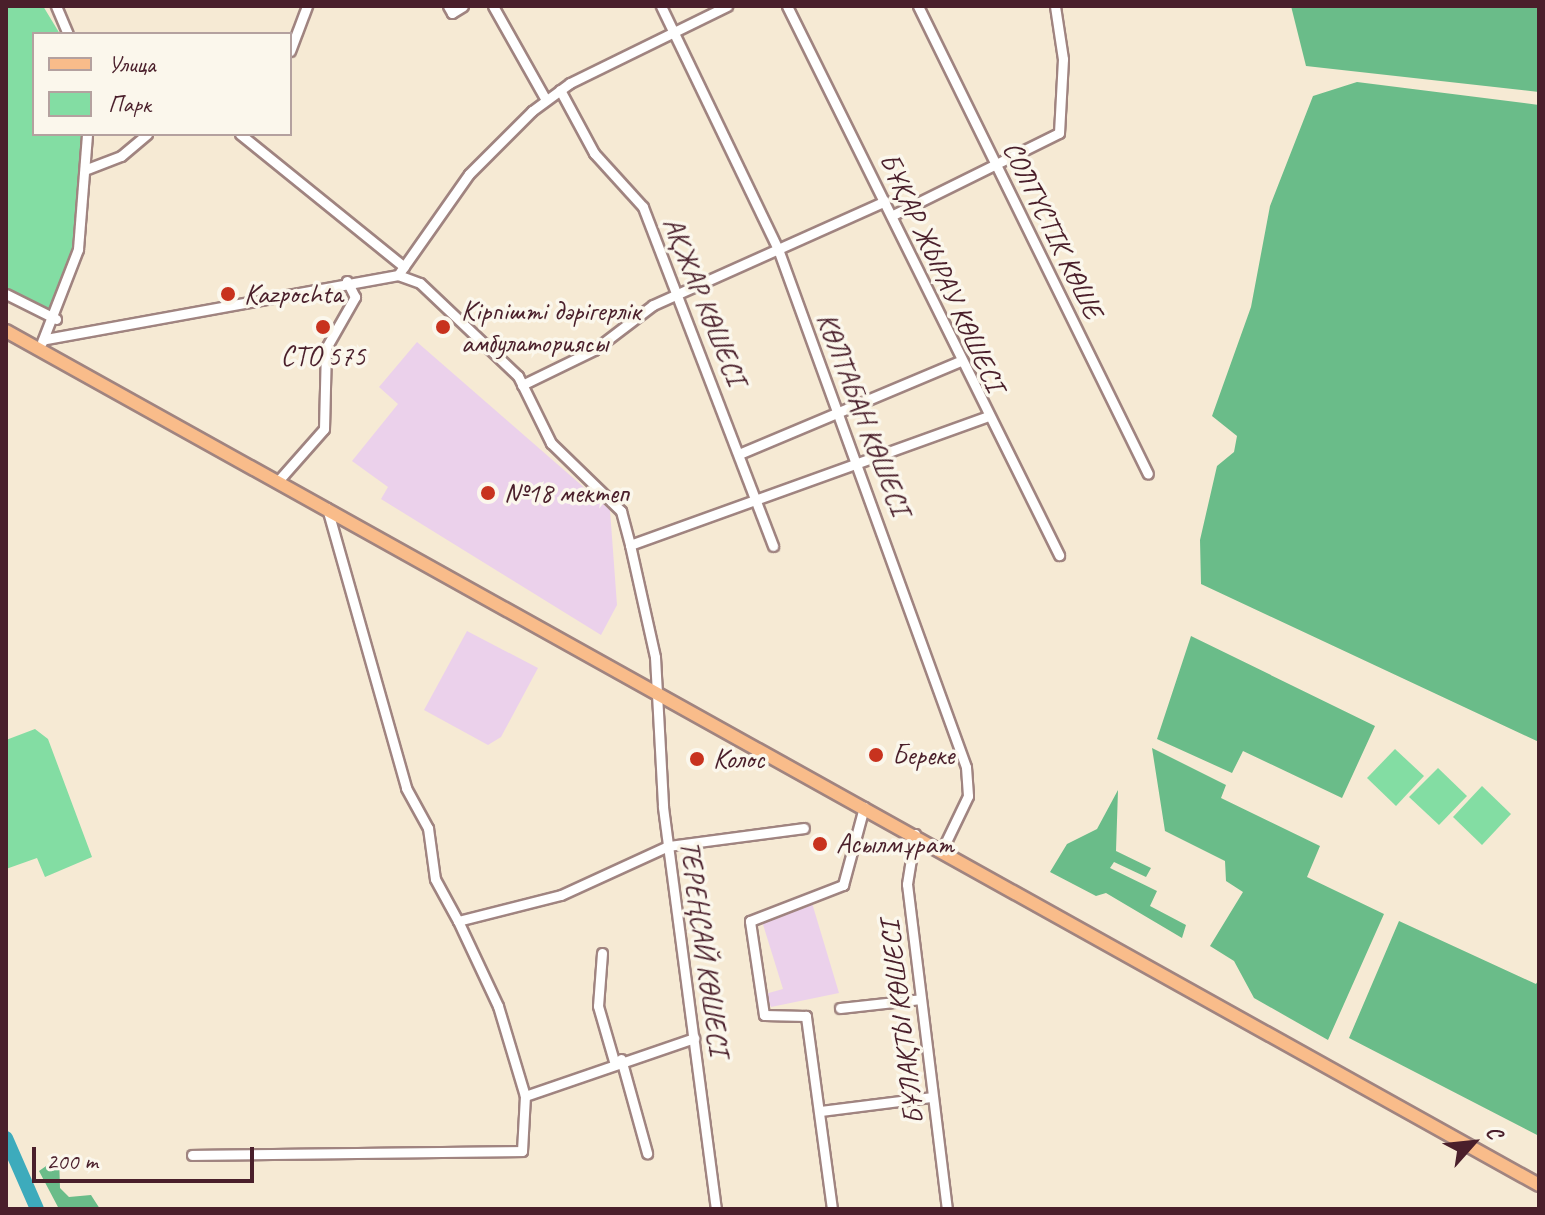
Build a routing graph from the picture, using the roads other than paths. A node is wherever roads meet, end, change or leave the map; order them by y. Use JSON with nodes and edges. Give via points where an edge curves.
{"nodes":[{"id":1,"x":56,"y":6,"type":"edge"},
{"id":2,"x":307,"y":6,"type":"edge"},
{"id":3,"x":448,"y":6,"type":"edge"},
{"id":4,"x":463,"y":6,"type":"edge"},
{"id":5,"x":493,"y":6,"type":"edge"},
{"id":6,"x":661,"y":6,"type":"edge"},
{"id":7,"x":727,"y":6,"type":"edge"},
{"id":8,"x":787,"y":6,"type":"edge"},
{"id":9,"x":918,"y":6,"type":"edge"},
{"id":10,"x":1055,"y":6,"type":"edge"},
{"id":11,"x":67,"y":32,"type":"edge"},
{"id":12,"x":674,"y":32,"type":"junction"},
{"id":13,"x":292,"y":46,"type":"edge"},
{"id":14,"x":560,"y":90,"type":"junction"},
{"id":15,"x":546,"y":100,"type":"junction"},
{"id":16,"x":87,"y":136,"type":"edge"},
{"id":17,"x":144,"y":136,"type":"edge"},
{"id":18,"x":242,"y":136,"type":"edge"},
{"id":19,"x":995,"y":162,"type":"junction"},
{"id":20,"x":87,"y":169,"type":"junction"},
{"id":21,"x":885,"y":201,"type":"junction"},
{"id":22,"x":893,"y":215,"type":"junction"},
{"id":23,"x":778,"y":249,"type":"junction"},
{"id":24,"x":401,"y":271,"type":"junction"},
{"id":25,"x":347,"y":281,"type":"junction"},
{"id":26,"x":6,"y":294,"type":"edge"},
{"id":27,"x":679,"y":294,"type":"junction"},
{"id":28,"x":56,"y":319,"type":"junction"},
{"id":29,"x":6,"y":331,"type":"edge"},
{"id":30,"x":42,"y":343,"type":"junction"},
{"id":31,"x":960,"y":361,"type":"junction"},
{"id":32,"x":522,"y":385,"type":"junction"},
{"id":33,"x":840,"y":411,"type":"junction"},
{"id":34,"x":986,"y":417,"type":"junction"},
{"id":35,"x":739,"y":454,"type":"junction"},
{"id":36,"x":860,"y":463,"type":"junction"},
{"id":37,"x":1148,"y":474,"type":"dead end"},
{"id":38,"x":278,"y":481,"type":"junction"},
{"id":39,"x":757,"y":500,"type":"junction"},
{"id":40,"x":327,"y":508,"type":"junction"},
{"id":41,"x":630,"y":545,"type":"junction"},
{"id":42,"x":773,"y":546,"type":"dead end"},
{"id":43,"x":1059,"y":555,"type":"dead end"},
{"id":44,"x":658,"y":692,"type":"junction"},
{"id":45,"x":864,"y":807,"type":"junction"},
{"id":46,"x":804,"y":828,"type":"dead end"},
{"id":47,"x":915,"y":834,"type":"junction"},
{"id":48,"x":668,"y":846,"type":"junction"},
{"id":49,"x":943,"y":848,"type":"junction"},
{"id":50,"x":458,"y":921,"type":"junction"},
{"id":51,"x":602,"y":953,"type":"dead end"},
{"id":52,"x":921,"y":999,"type":"junction"},
{"id":53,"x":840,"y":1008,"type":"dead end"},
{"id":54,"x":694,"y":1038,"type":"junction"},
{"id":55,"x":618,"y":1060,"type":"junction"},
{"id":56,"x":525,"y":1096,"type":"junction"},
{"id":57,"x":932,"y":1097,"type":"junction"},
{"id":58,"x":821,"y":1111,"type":"junction"},
{"id":59,"x":647,"y":1153,"type":"dead end"},
{"id":60,"x":192,"y":1155,"type":"dead end"},
{"id":61,"x":1539,"y":1185,"type":"edge"},
{"id":62,"x":716,"y":1209,"type":"edge"},
{"id":63,"x":832,"y":1209,"type":"edge"},
{"id":64,"x":947,"y":1209,"type":"edge"}],
"edges":[{"from":1,"to":11,"type":"street"},
{"from":2,"to":13,"type":"street"},
{"from":3,"to":4,"type":"street","via":[[452,13]]},
{"from":5,"to":15,"type":"street"},
{"from":6,"to":12,"type":"street","name":"КӨЛТАБАН КӨШЕСІ"},
{"from":7,"to":12,"type":"street"},
{"from":8,"to":21,"type":"street","name":"БҰҚАР ЖЫРАУ КӨШЕСІ"},
{"from":9,"to":19,"type":"street","name":"СОЛТҮСТІК КӨШЕ"},
{"from":10,"to":19,"type":"street","via":[[1063,59],[1059,133]]},
{"from":12,"to":14,"type":"street"},
{"from":12,"to":23,"type":"street","name":"КӨЛТАБАН КӨШЕСІ"},
{"from":14,"to":15,"type":"street"},
{"from":14,"to":27,"type":"street","name":"АҚЖАР КӨШЕСІ","via":[[594,153],[643,207]]},
{"from":15,"to":24,"type":"street","via":[[469,174]]},
{"from":16,"to":20,"type":"street"},
{"from":17,"to":20,"type":"street"},
{"from":18,"to":24,"type":"street","name":"ТЕРЕҢСАЙ КӨШЕСІ"},
{"from":19,"to":22,"type":"street"},
{"from":19,"to":37,"type":"street","name":"СОЛТҮСТІК КӨШЕ"},
{"from":20,"to":28,"type":"street","via":[[78,249]]},
{"from":21,"to":22,"type":"street","name":"БҰҚАР ЖЫРАУ КӨШЕСІ"},
{"from":21,"to":23,"type":"street"},
{"from":22,"to":31,"type":"street","name":"БҰҚАР ЖЫРАУ КӨШЕСІ"},
{"from":23,"to":27,"type":"street"},
{"from":23,"to":33,"type":"street","name":"КӨЛТАБАН КӨШЕСІ"},
{"from":24,"to":25,"type":"street"},
{"from":24,"to":32,"type":"street","name":"ТЕРЕҢСАЙ КӨШЕСІ","via":[[420,283]]},
{"from":25,"to":30,"type":"street"},
{"from":25,"to":38,"type":"street","via":[[355,297],[326,348],[324,429]]},
{"from":26,"to":28,"type":"street"},
{"from":27,"to":32,"type":"street","via":[[594,350]]},
{"from":27,"to":35,"type":"street","name":"АҚЖАР КӨШЕСІ"},
{"from":28,"to":30,"type":"street"},
{"from":29,"to":30,"type":"main road"},
{"from":30,"to":38,"type":"main road"},
{"from":31,"to":33,"type":"street"},
{"from":31,"to":34,"type":"street","name":"БҰҚАР ЖЫРАУ КӨШЕСІ"},
{"from":32,"to":41,"type":"street","name":"ТЕРЕҢСАЙ КӨШЕСІ","via":[[551,443],[621,511]]},
{"from":33,"to":35,"type":"street"},
{"from":33,"to":36,"type":"street","name":"КӨЛТАБАН КӨШЕСІ"},
{"from":34,"to":36,"type":"street"},
{"from":34,"to":43,"type":"street","name":"БҰҚАР ЖЫРАУ КӨШЕСІ","via":[[1008,444]]},
{"from":35,"to":39,"type":"street","name":"АҚЖАР КӨШЕСІ"},
{"from":36,"to":39,"type":"street"},
{"from":36,"to":49,"type":"street","name":"КӨЛТАБАН КӨШЕСІ","via":[[966,767],[968,796]]},
{"from":38,"to":40,"type":"main road"},
{"from":39,"to":41,"type":"street"},
{"from":39,"to":42,"type":"street","name":"АҚЖАР КӨШЕСІ"},
{"from":40,"to":44,"type":"main road"},
{"from":40,"to":50,"type":"street","via":[[406,788],[428,828],[435,879]]},
{"from":41,"to":44,"type":"street","name":"ТЕРЕҢСАЙ КӨШЕСІ"},
{"from":44,"to":45,"type":"main road"},
{"from":44,"to":48,"type":"street","name":"ТЕРЕҢСАЙ КӨШЕСІ"},
{"from":45,"to":47,"type":"main road"},
{"from":45,"to":58,"type":"street","via":[[843,885],[752,918],[766,1017],[806,1016]]},
{"from":46,"to":48,"type":"street"},
{"from":47,"to":49,"type":"main road"},
{"from":47,"to":52,"type":"street","name":"БҰЛАҚТЫ КӨШЕСІ","via":[[907,884]]},
{"from":48,"to":50,"type":"street","via":[[548,899]]},
{"from":48,"to":54,"type":"street","name":"ТЕРЕҢСАЙ КӨШЕСІ"},
{"from":49,"to":61,"type":"main road"},
{"from":50,"to":56,"type":"street","via":[[498,1006]]},
{"from":51,"to":55,"type":"street","via":[[598,1006]]},
{"from":52,"to":53,"type":"street"},
{"from":52,"to":57,"type":"street","name":"БҰЛАҚТЫ КӨШЕСІ"},
{"from":54,"to":55,"type":"street"},
{"from":54,"to":62,"type":"street","name":"ТЕРЕҢСАЙ КӨШЕСІ"},
{"from":55,"to":56,"type":"street"},
{"from":55,"to":59,"type":"street"},
{"from":56,"to":60,"type":"street","via":[[527,1144],[515,1155],[290,1149]]},
{"from":57,"to":58,"type":"street"},
{"from":57,"to":64,"type":"street","name":"БҰЛАҚТЫ КӨШЕСІ"},
{"from":58,"to":63,"type":"street"}]}
